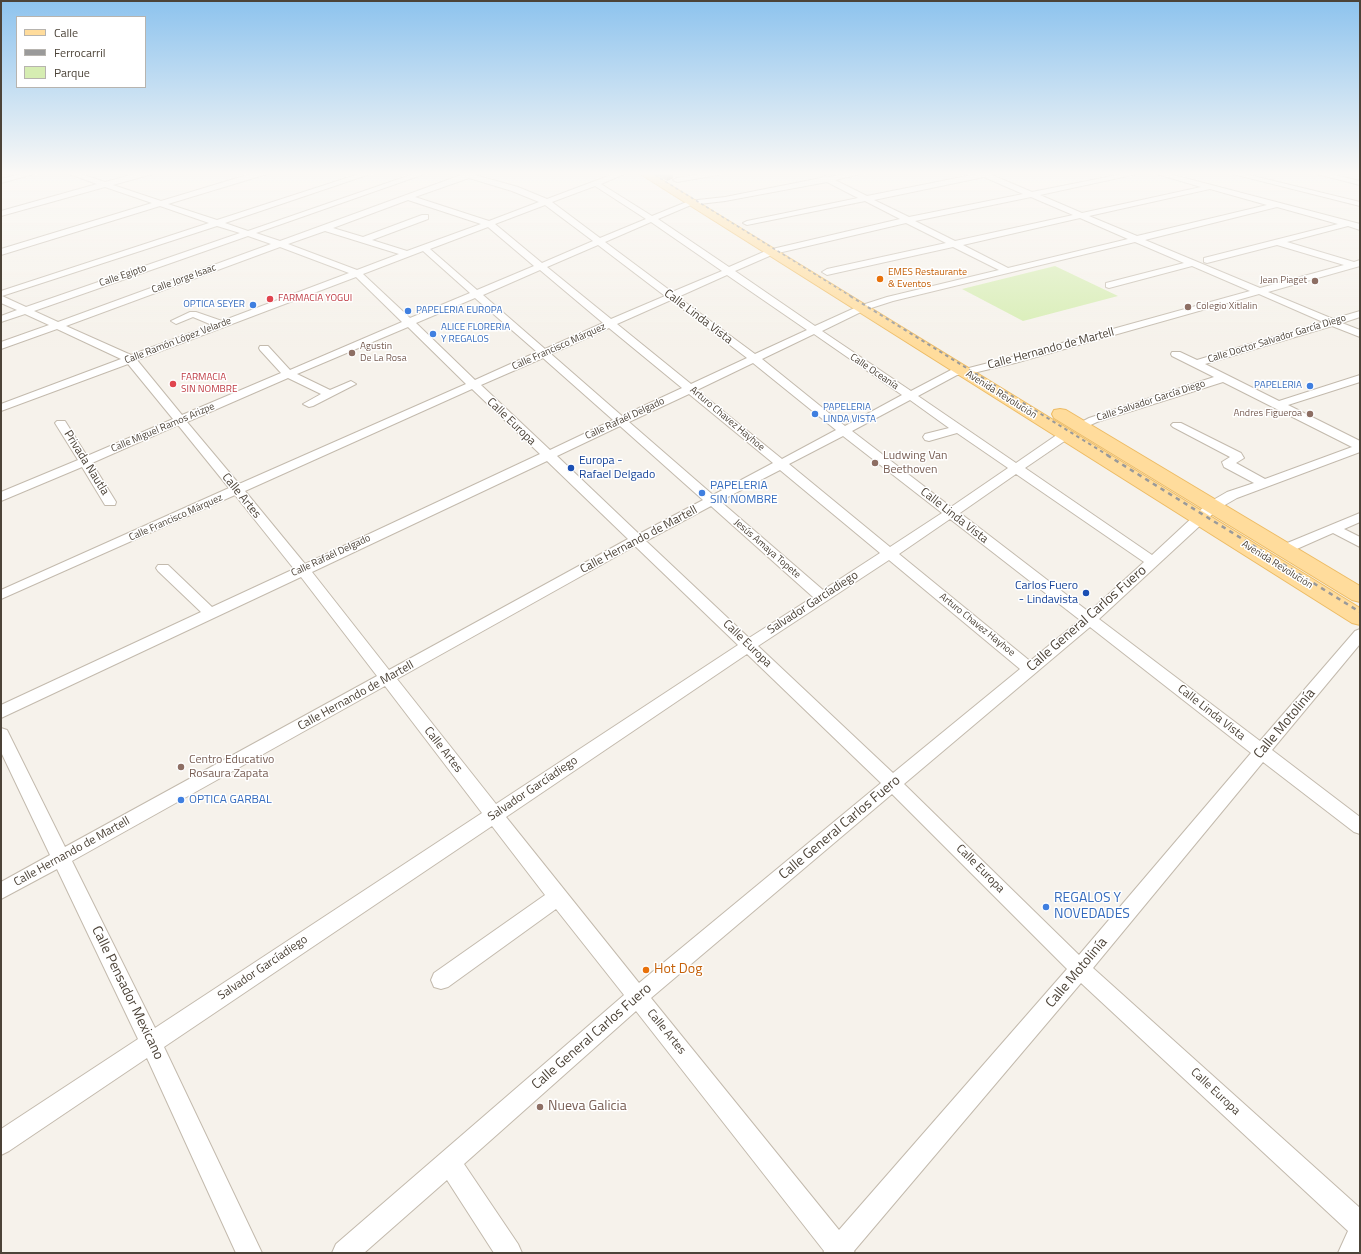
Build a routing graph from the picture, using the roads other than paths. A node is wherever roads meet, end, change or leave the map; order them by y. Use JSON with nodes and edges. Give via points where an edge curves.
{"nodes":[{"id":1,"x":72,"y":231,"type":"edge"},
{"id":2,"x":193,"y":231,"type":"edge"},
{"id":3,"x":237,"y":231,"type":"edge"},
{"id":4,"x":257,"y":231,"type":"edge"},
{"id":5,"x":318,"y":231,"type":"edge"},
{"id":6,"x":333,"y":231,"type":"edge"},
{"id":7,"x":389,"y":231,"type":"edge"},
{"id":8,"x":469,"y":231,"type":"edge"},
{"id":9,"x":497,"y":231,"type":"edge"},
{"id":10,"x":583,"y":231,"type":"edge"},
{"id":11,"x":623,"y":231,"type":"edge"},
{"id":12,"x":668,"y":231,"type":"edge"},
{"id":13,"x":749,"y":231,"type":"edge"},
{"id":14,"x":756,"y":231,"type":"edge"},
{"id":15,"x":862,"y":231,"type":"edge"},
{"id":16,"x":928,"y":231,"type":"edge"},
{"id":17,"x":1011,"y":231,"type":"edge"},
{"id":18,"x":1117,"y":231,"type":"edge"},
{"id":19,"x":1135,"y":231,"type":"edge"},
{"id":20,"x":1171,"y":231,"type":"edge"},
{"id":21,"x":1322,"y":231,"type":"edge"},
{"id":22,"x":247,"y":234,"type":"junction"},
{"id":23,"x":1148,"y":236,"type":"junction"},
{"id":24,"x":1136,"y":239,"type":"junction"},
{"id":25,"x":364,"y":240,"type":"junction"},
{"id":26,"x":596,"y":241,"type":"junction"},
{"id":27,"x":1277,"y":242,"type":"junction"},
{"id":28,"x":954,"y":243,"type":"junction"},
{"id":29,"x":279,"y":244,"type":"junction"},
{"id":30,"x":424,"y":248,"type":"junction"},
{"id":31,"x":779,"y":250,"type":"junction"},
{"id":32,"x":1,"y":252,"type":"edge"},
{"id":33,"x":407,"y":254,"type":"junction"},
{"id":34,"x":1207,"y":260,"type":"junction"},
{"id":35,"x":1194,"y":263,"type":"junction"},
{"id":36,"x":540,"y":265,"type":"junction"},
{"id":37,"x":1358,"y":265,"type":"edge"},
{"id":38,"x":1006,"y":270,"type":"junction"},
{"id":39,"x":727,"y":272,"type":"junction"},
{"id":40,"x":827,"y":272,"type":"junction"},
{"id":41,"x":357,"y":273,"type":"junction"},
{"id":42,"x":1108,"y":285,"type":"dead end"},
{"id":43,"x":1272,"y":287,"type":"junction"},
{"id":44,"x":1259,"y":291,"type":"junction"},
{"id":45,"x":477,"y":293,"type":"junction"},
{"id":46,"x":1,"y":294,"type":"edge"},
{"id":47,"x":670,"y":297,"type":"junction"},
{"id":48,"x":1,"y":299,"type":"edge"},
{"id":49,"x":878,"y":302,"type":"junction"},
{"id":50,"x":862,"y":308,"type":"junction"},
{"id":51,"x":25,"y":310,"type":"junction"},
{"id":52,"x":1360,"y":314,"type":"edge"},
{"id":53,"x":1,"y":318,"type":"edge"},
{"id":54,"x":1346,"y":318,"type":"junction"},
{"id":55,"x":176,"y":320,"type":"dead end"},
{"id":56,"x":408,"y":322,"type":"junction"},
{"id":57,"x":1333,"y":322,"type":"junction"},
{"id":58,"x":611,"y":323,"type":"junction"},
{"id":59,"x":220,"y":324,"type":"junction"},
{"id":60,"x":1360,"y":324,"type":"edge"},
{"id":61,"x":58,"y":325,"type":"junction"},
{"id":62,"x":814,"y":331,"type":"junction"},
{"id":63,"x":1360,"y":334,"type":"edge"},
{"id":64,"x":1,"y":346,"type":"edge"},
{"id":65,"x":264,"y":348,"type":"dead end"},
{"id":66,"x":546,"y":353,"type":"junction"},
{"id":67,"x":1176,"y":354,"type":"dead end"},
{"id":68,"x":130,"y":359,"type":"junction"},
{"id":69,"x":755,"y":359,"type":"junction"},
{"id":70,"x":1195,"y":364,"type":"junction"},
{"id":71,"x":984,"y":367,"type":"junction"},
{"id":72,"x":965,"y":372,"type":"junction"},
{"id":73,"x":288,"y":374,"type":"junction"},
{"id":74,"x":1223,"y":378,"type":"junction"},
{"id":75,"x":1360,"y":378,"type":"edge"},
{"id":76,"x":351,"y":384,"type":"dead end"},
{"id":77,"x":472,"y":385,"type":"junction"},
{"id":78,"x":690,"y":389,"type":"junction"},
{"id":79,"x":330,"y":394,"type":"junction"},
{"id":80,"x":908,"y":395,"type":"junction"},
{"id":81,"x":309,"y":404,"type":"dead end"},
{"id":82,"x":1278,"y":405,"type":"junction"},
{"id":83,"x":1,"y":408,"type":"edge"},
{"id":84,"x":622,"y":420,"type":"junction"},
{"id":85,"x":180,"y":421,"type":"junction"},
{"id":86,"x":61,"y":423,"type":"dead end"},
{"id":87,"x":1177,"y":426,"type":"dead end"},
{"id":88,"x":958,"y":429,"type":"junction"},
{"id":89,"x":1073,"y":430,"type":"junction"},
{"id":90,"x":844,"y":431,"type":"junction"},
{"id":91,"x":929,"y":437,"type":"dead end"},
{"id":92,"x":1360,"y":447,"type":"edge"},
{"id":93,"x":546,"y":455,"type":"junction"},
{"id":94,"x":85,"y":461,"type":"junction"},
{"id":95,"x":782,"y":464,"type":"junction"},
{"id":96,"x":1017,"y":469,"type":"junction"},
{"id":97,"x":1264,"y":483,"type":"junction"},
{"id":98,"x":236,"y":490,"type":"junction"},
{"id":99,"x":1,"y":497,"type":"edge"},
{"id":100,"x":712,"y":501,"type":"junction"},
{"id":101,"x":110,"y":502,"type":"dead end"},
{"id":102,"x":1213,"y":506,"type":"junction"},
{"id":103,"x":951,"y":513,"type":"junction"},
{"id":104,"x":1199,"y":517,"type":"junction"},
{"id":105,"x":1360,"y":517,"type":"edge"},
{"id":106,"x":1333,"y":528,"type":"junction"},
{"id":107,"x":637,"y":540,"type":"junction"},
{"id":108,"x":1360,"y":543,"type":"edge"},
{"id":109,"x":1284,"y":549,"type":"junction"},
{"id":110,"x":890,"y":553,"type":"junction"},
{"id":111,"x":1152,"y":561,"type":"junction"},
{"id":112,"x":163,"y":568,"type":"dead end"},
{"id":113,"x":303,"y":570,"type":"junction"},
{"id":114,"x":1,"y":595,"type":"edge"},
{"id":115,"x":1360,"y":595,"type":"edge"},
{"id":116,"x":822,"y":597,"type":"junction"},
{"id":117,"x":210,"y":613,"type":"junction"},
{"id":118,"x":1360,"y":618,"type":"edge"},
{"id":119,"x":1089,"y":620,"type":"junction"},
{"id":120,"x":1360,"y":634,"type":"edge"},
{"id":121,"x":748,"y":646,"type":"junction"},
{"id":122,"x":1030,"y":669,"type":"junction"},
{"id":123,"x":388,"y":679,"type":"junction"},
{"id":124,"x":1,"y":712,"type":"edge"},
{"id":125,"x":1,"y":734,"type":"edge"},
{"id":126,"x":1261,"y":752,"type":"junction"},
{"id":127,"x":893,"y":784,"type":"junction"},
{"id":128,"x":494,"y":815,"type":"junction"},
{"id":129,"x":1360,"y":827,"type":"edge"},
{"id":130,"x":62,"y":858,"type":"junction"},
{"id":131,"x":1,"y":891,"type":"edge"},
{"id":132,"x":558,"y":897,"type":"junction"},
{"id":133,"x":1080,"y":969,"type":"junction"},
{"id":134,"x":441,"y":980,"type":"dead end"},
{"id":135,"x":637,"y":997,"type":"junction"},
{"id":136,"x":151,"y":1043,"type":"junction"},
{"id":137,"x":1,"y":1143,"type":"edge"},
{"id":138,"x":449,"y":1162,"type":"junction"},
{"id":139,"x":1360,"y":1225,"type":"edge"},
{"id":140,"x":1360,"y":1235,"type":"edge"},
{"id":141,"x":839,"y":1252,"type":"edge"},
{"id":142,"x":250,"y":1253,"type":"edge"},
{"id":143,"x":345,"y":1253,"type":"edge"},
{"id":144,"x":509,"y":1253,"type":"edge"},
{"id":145,"x":1351,"y":1253,"type":"edge"}],
"edges":[{"from":1,"to":32,"type":"street"},
{"from":2,"to":46,"type":"street"},
{"from":3,"to":22,"type":"street","name":"Calle Europa"},
{"from":4,"to":22,"type":"street","name":"Calle Egipto"},
{"from":5,"to":29,"type":"street","name":"Calle Jorge Isaac"},
{"from":6,"to":25,"type":"street"},
{"from":7,"to":25,"type":"street"},
{"from":8,"to":30,"type":"street","name":"Calle Ramón López Velarde"},
{"from":9,"to":36,"type":"street","name":"Arturo Chavez Hayhoe"},
{"from":10,"to":26,"type":"street","name":"Calle Linda Vista"},
{"from":11,"to":26,"type":"street","name":"Calle Miguel Ramos Arizpe"},
{"from":12,"to":39,"type":"street","name":"Calle Oceanía"},
{"from":13,"to":31,"type":"main road","name":"Avenida Revolución"},
{"from":14,"to":31,"type":"main road","name":"Avenida Revolución"},
{"from":15,"to":31,"type":"street","name":"Calle Francisco Márquez"},
{"from":16,"to":28,"type":"street"},
{"from":17,"to":28,"type":"street"},
{"from":18,"to":24,"type":"street"},
{"from":19,"to":23,"type":"street"},
{"from":20,"to":23,"type":"street","name":"Calle Rafaél Delgado"},
{"from":21,"to":27,"type":"street"},
{"from":22,"to":29,"type":"street","name":"Calle Europa"},
{"from":22,"to":51,"type":"street","name":"Calle Egipto"},
{"from":23,"to":24,"type":"street","name":"Calle Rafaél Delgado"},
{"from":23,"to":34,"type":"street"},
{"from":24,"to":35,"type":"street"},
{"from":24,"to":38,"type":"street","name":"Calle Rafaél Delgado"},
{"from":25,"to":33,"type":"street"},
{"from":26,"to":36,"type":"street","name":"Calle Miguel Ramos Arizpe"},
{"from":26,"to":47,"type":"street","name":"Calle Linda Vista"},
{"from":27,"to":34,"type":"street"},
{"from":27,"to":37,"type":"street"},
{"from":28,"to":38,"type":"street"},
{"from":28,"to":40,"type":"street"},
{"from":29,"to":41,"type":"street","name":"Calle Europa"},
{"from":29,"to":61,"type":"street","name":"Calle Jorge Isaac"},
{"from":30,"to":33,"type":"street","name":"Calle Ramón López Velarde"},
{"from":30,"to":45,"type":"street","name":"Jesús Amaya Topete"},
{"from":31,"to":39,"type":"street","name":"Calle Francisco Márquez"},
{"from":31,"to":40,"type":"main road","name":"Avenida Revolución"},
{"from":31,"to":50,"type":"main road","name":"Avenida Revolución"},
{"from":33,"to":41,"type":"street","name":"Calle Ramón López Velarde"},
{"from":34,"to":43,"type":"street"},
{"from":35,"to":42,"type":"street"},
{"from":35,"to":44,"type":"street"},
{"from":36,"to":45,"type":"street","name":"Calle Miguel Ramos Arizpe"},
{"from":36,"to":58,"type":"street","name":"Arturo Chavez Hayhoe"},
{"from":37,"to":43,"type":"street","name":"Calle Hernando de Martell"},
{"from":38,"to":49,"type":"street","name":"Calle Rafaél Delgado"},
{"from":39,"to":47,"type":"street","name":"Calle Francisco Márquez"},
{"from":39,"to":62,"type":"street","name":"Calle Oceanía"},
{"from":40,"to":49,"type":"main road","name":"Avenida Revolución"},
{"from":41,"to":56,"type":"street","name":"Calle Europa"},
{"from":41,"to":59,"type":"street","name":"Calle Ramón López Velarde"},
{"from":43,"to":44,"type":"street","name":"Calle Hernando de Martell"},
{"from":43,"to":54,"type":"street"},
{"from":44,"to":57,"type":"street"},
{"from":44,"to":71,"type":"street","name":"Calle Hernando de Martell"},
{"from":45,"to":56,"type":"street","name":"Calle Miguel Ramos Arizpe"},
{"from":45,"to":66,"type":"street","name":"Jesús Amaya Topete"},
{"from":47,"to":58,"type":"street","name":"Calle Francisco Márquez"},
{"from":47,"to":69,"type":"street","name":"Calle Linda Vista"},
{"from":48,"to":51,"type":"street","name":"Calle Artes"},
{"from":49,"to":50,"type":"street","name":"Calle Rafaél Delgado"},
{"from":49,"to":71,"type":"main road","name":"Avenida Revolución"},
{"from":50,"to":62,"type":"street","name":"Calle Rafaél Delgado"},
{"from":50,"to":72,"type":"main road","name":"Avenida Revolución"},
{"from":51,"to":53,"type":"street","name":"Calle Egipto"},
{"from":51,"to":61,"type":"street","name":"Calle Artes"},
{"from":52,"to":54,"type":"street","name":"Calle Doctor Salvador García Diego"},
{"from":54,"to":57,"type":"street","name":"Calle Doctor Salvador García Diego"},
{"from":54,"to":60,"type":"street"},
{"from":55,"to":59,"type":"street","via":[[193,314]]},
{"from":56,"to":73,"type":"street","name":"Calle Miguel Ramos Arizpe"},
{"from":56,"to":77,"type":"street","name":"Calle Europa"},
{"from":57,"to":63,"type":"street"},
{"from":57,"to":70,"type":"street","name":"Calle Doctor Salvador García Diego"},
{"from":58,"to":66,"type":"street","name":"Calle Francisco Márquez"},
{"from":58,"to":78,"type":"street","name":"Arturo Chavez Hayhoe"},
{"from":59,"to":68,"type":"street","name":"Calle Ramón López Velarde"},
{"from":61,"to":64,"type":"street","name":"Calle Jorge Isaac"},
{"from":61,"to":68,"type":"street","name":"Calle Artes"},
{"from":62,"to":69,"type":"street","name":"Calle Rafaél Delgado"},
{"from":62,"to":80,"type":"street","name":"Calle Oceanía"},
{"from":65,"to":73,"type":"street"},
{"from":66,"to":77,"type":"street","name":"Calle Francisco Márquez"},
{"from":66,"to":84,"type":"street","name":"Jesús Amaya Topete"},
{"from":67,"to":70,"type":"street"},
{"from":68,"to":83,"type":"street","name":"Calle Ramón López Velarde"},
{"from":68,"to":85,"type":"street","name":"Calle Artes"},
{"from":69,"to":78,"type":"street","name":"Calle Rafaél Delgado"},
{"from":69,"to":90,"type":"street","name":"Calle Linda Vista"},
{"from":70,"to":74,"type":"street"},
{"from":71,"to":72,"type":"street","name":"Calle Hernando de Martell"},
{"from":71,"to":89,"type":"main road","name":"Avenida Revolución"},
{"from":72,"to":80,"type":"street","name":"Calle Hernando de Martell","via":[[955,372]]},
{"from":72,"to":89,"type":"main road","name":"Avenida Revolución"},
{"from":73,"to":79,"type":"street"},
{"from":73,"to":85,"type":"street","name":"Calle Miguel Ramos Arizpe"},
{"from":74,"to":82,"type":"street"},
{"from":74,"to":89,"type":"street","name":"Calle Salvador García Diego","via":[[1094,420]]},
{"from":75,"to":82,"type":"street"},
{"from":76,"to":79,"type":"street"},
{"from":77,"to":93,"type":"street","name":"Calle Europa"},
{"from":77,"to":98,"type":"street","name":"Calle Francisco Márquez"},
{"from":78,"to":84,"type":"street","name":"Calle Rafaél Delgado"},
{"from":78,"to":95,"type":"street","name":"Arturo Chavez Hayhoe"},
{"from":79,"to":81,"type":"street"},
{"from":80,"to":88,"type":"street","name":"Calle Oceanía"},
{"from":80,"to":90,"type":"street","name":"Calle Hernando de Martell"},
{"from":82,"to":92,"type":"street"},
{"from":84,"to":93,"type":"street","name":"Calle Rafaél Delgado"},
{"from":84,"to":100,"type":"street","name":"Jesús Amaya Topete"},
{"from":85,"to":94,"type":"street","name":"Calle Miguel Ramos Arizpe"},
{"from":85,"to":98,"type":"street","name":"Calle Artes"},
{"from":86,"to":94,"type":"street","name":"Privada Nautla"},
{"from":87,"to":97,"type":"street","via":[[1237,456],[1238,458],[1229,461],[1228,464]]},
{"from":88,"to":91,"type":"street"},
{"from":88,"to":96,"type":"street","name":"Calle Oceanía"},
{"from":89,"to":96,"type":"street","name":"Salvador Garcíadiego"},
{"from":89,"to":102,"type":"main road","name":"Avenida Revolución"},
{"from":89,"to":104,"type":"main road","name":"Avenida Revolución"},
{"from":90,"to":95,"type":"street","name":"Calle Hernando de Martell"},
{"from":90,"to":103,"type":"street","name":"Calle Linda Vista"},
{"from":92,"to":97,"type":"street","name":"Calle General Carlos Fuero"},
{"from":93,"to":107,"type":"street","name":"Calle Europa"},
{"from":93,"to":113,"type":"street","name":"Calle Rafaél Delgado"},
{"from":94,"to":99,"type":"street","name":"Calle Miguel Ramos Arizpe"},
{"from":94,"to":101,"type":"street","name":"Privada Nautla"},
{"from":95,"to":100,"type":"street","name":"Calle Hernando de Martell"},
{"from":95,"to":110,"type":"street","name":"Arturo Chavez Hayhoe"},
{"from":96,"to":103,"type":"street","name":"Salvador Garcíadiego"},
{"from":96,"to":111,"type":"street","name":"Calle Oceanía"},
{"from":97,"to":102,"type":"street","name":"Calle General Carlos Fuero","via":[[1232,495]]},
{"from":98,"to":113,"type":"street","name":"Calle Artes"},
{"from":98,"to":114,"type":"street","name":"Calle Francisco Márquez"},
{"from":100,"to":107,"type":"street","name":"Calle Hernando de Martell"},
{"from":100,"to":116,"type":"street","name":"Jesús Amaya Topete"},
{"from":102,"to":104,"type":"street","name":"Calle General Carlos Fuero"},
{"from":102,"to":109,"type":"main road","name":"Avenida Revolución"},
{"from":103,"to":110,"type":"street","name":"Salvador Garcíadiego"},
{"from":103,"to":119,"type":"street","name":"Calle Linda Vista"},
{"from":104,"to":111,"type":"street","name":"Calle General Carlos Fuero"},
{"from":104,"to":118,"type":"main road","name":"Avenida Revolución"},
{"from":105,"to":106,"type":"street"},
{"from":106,"to":108,"type":"street"},
{"from":106,"to":109,"type":"street"},
{"from":107,"to":121,"type":"street","name":"Calle Europa"},
{"from":107,"to":123,"type":"street","name":"Calle Hernando de Martell"},
{"from":109,"to":115,"type":"main road","name":"Avenida Revolución"},
{"from":110,"to":116,"type":"street","name":"Salvador Garcíadiego"},
{"from":110,"to":122,"type":"street","name":"Arturo Chavez Hayhoe"},
{"from":111,"to":119,"type":"street","name":"Calle General Carlos Fuero"},
{"from":112,"to":117,"type":"street"},
{"from":113,"to":117,"type":"street","name":"Calle Rafaél Delgado"},
{"from":113,"to":123,"type":"street","name":"Calle Artes"},
{"from":116,"to":121,"type":"street","name":"Salvador Garcíadiego"},
{"from":117,"to":124,"type":"street","name":"Calle Rafaél Delgado"},
{"from":119,"to":122,"type":"street","name":"Calle General Carlos Fuero"},
{"from":119,"to":126,"type":"street","name":"Calle Linda Vista"},
{"from":120,"to":126,"type":"street","name":"Calle Motolinía"},
{"from":121,"to":127,"type":"street","name":"Calle Europa"},
{"from":121,"to":128,"type":"street","name":"Salvador Garcíadiego"},
{"from":122,"to":127,"type":"street","name":"Calle General Carlos Fuero"},
{"from":123,"to":128,"type":"street","name":"Calle Artes"},
{"from":123,"to":130,"type":"street","name":"Calle Hernando de Martell"},
{"from":125,"to":130,"type":"street","name":"Calle Pensador Mexicano"},
{"from":126,"to":129,"type":"street","name":"Calle Linda Vista"},
{"from":126,"to":133,"type":"street","name":"Calle Motolinía"},
{"from":127,"to":133,"type":"street","name":"Calle Europa"},
{"from":127,"to":135,"type":"street","name":"Calle General Carlos Fuero"},
{"from":128,"to":132,"type":"street","name":"Calle Artes"},
{"from":128,"to":136,"type":"street","name":"Salvador Garcíadiego"},
{"from":130,"to":131,"type":"street","name":"Calle Hernando de Martell"},
{"from":130,"to":136,"type":"street","name":"Calle Pensador Mexicano"},
{"from":132,"to":134,"type":"street"},
{"from":132,"to":135,"type":"street","name":"Calle Artes"},
{"from":133,"to":139,"type":"street","name":"Calle Europa"},
{"from":133,"to":141,"type":"street","name":"Calle Motolinía"},
{"from":135,"to":138,"type":"street","name":"Calle General Carlos Fuero"},
{"from":135,"to":141,"type":"street","name":"Calle Artes"},
{"from":136,"to":137,"type":"street","name":"Salvador Garcíadiego"},
{"from":136,"to":142,"type":"street","name":"Calle Pensador Mexicano"},
{"from":138,"to":143,"type":"street","name":"Calle General Carlos Fuero"},
{"from":138,"to":144,"type":"street"},
{"from":140,"to":145,"type":"street"}]}
